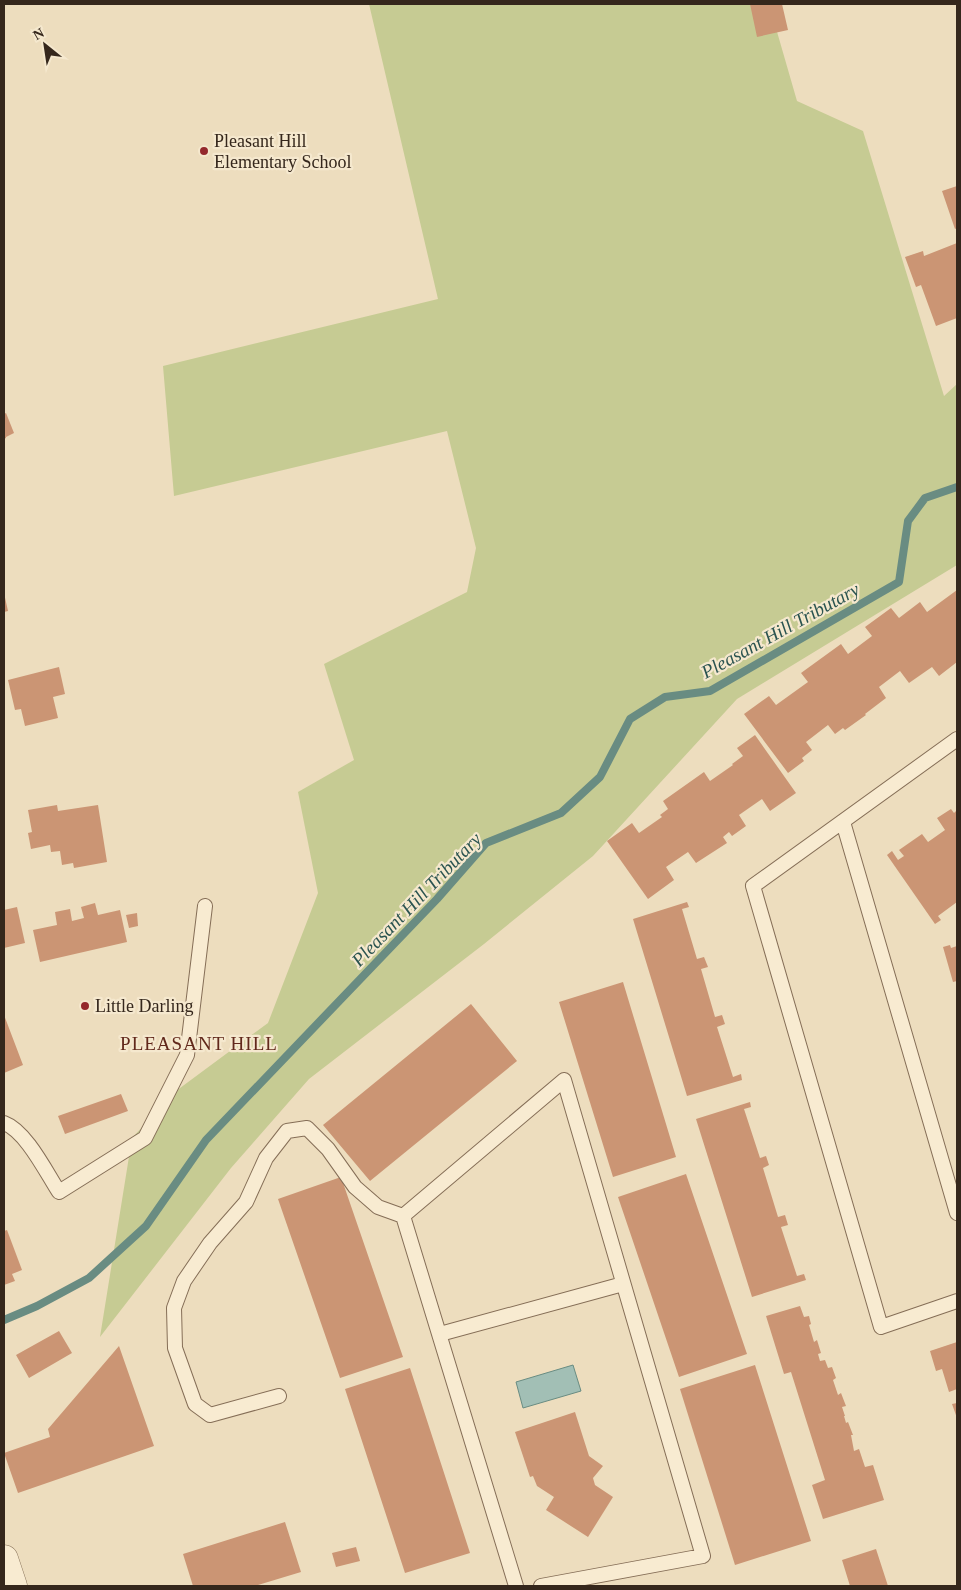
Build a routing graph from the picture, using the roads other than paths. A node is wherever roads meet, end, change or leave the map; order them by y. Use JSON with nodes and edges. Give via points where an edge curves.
{"nodes":[{"id":1,"x":957,"y":739,"type":"edge"},
{"id":2,"x":843,"y":822,"type":"junction"},
{"id":3,"x":205,"y":906,"type":"dead end"},
{"id":4,"x":4,"y":1123,"type":"edge"},
{"id":5,"x":957,"y":1213,"type":"edge"},
{"id":6,"x":403,"y":1216,"type":"junction"},
{"id":7,"x":623,"y":1284,"type":"junction"},
{"id":8,"x":957,"y":1301,"type":"edge"},
{"id":9,"x":440,"y":1334,"type":"junction"},
{"id":10,"x":279,"y":1396,"type":"dead end"},
{"id":11,"x":4,"y":1559,"type":"edge"},
{"id":12,"x":13,"y":1586,"type":"edge"},
{"id":13,"x":516,"y":1586,"type":"edge"},
{"id":14,"x":541,"y":1586,"type":"edge"}],
"edges":[{"from":1,"to":2,"type":"lane"},
{"from":2,"to":5,"type":"lane"},
{"from":2,"to":8,"type":"lane","via":[[753,886],[881,1327]]},
{"from":3,"to":4,"type":"lane","via":[[188,1055],[145,1138],[59,1192],[20,1133]]},
{"from":6,"to":7,"type":"lane","via":[[564,1080]]},
{"from":6,"to":9,"type":"lane"},
{"from":6,"to":10,"type":"lane","via":[[378,1207],[355,1186],[328,1149],[307,1128],[287,1131],[266,1158],[246,1202],[210,1243],[184,1281],[174,1308],[175,1348],[195,1404],[210,1415]]},
{"from":7,"to":9,"type":"lane"},
{"from":7,"to":14,"type":"lane","via":[[703,1556]]},
{"from":9,"to":13,"type":"lane"},
{"from":11,"to":12,"type":"street"}]}
